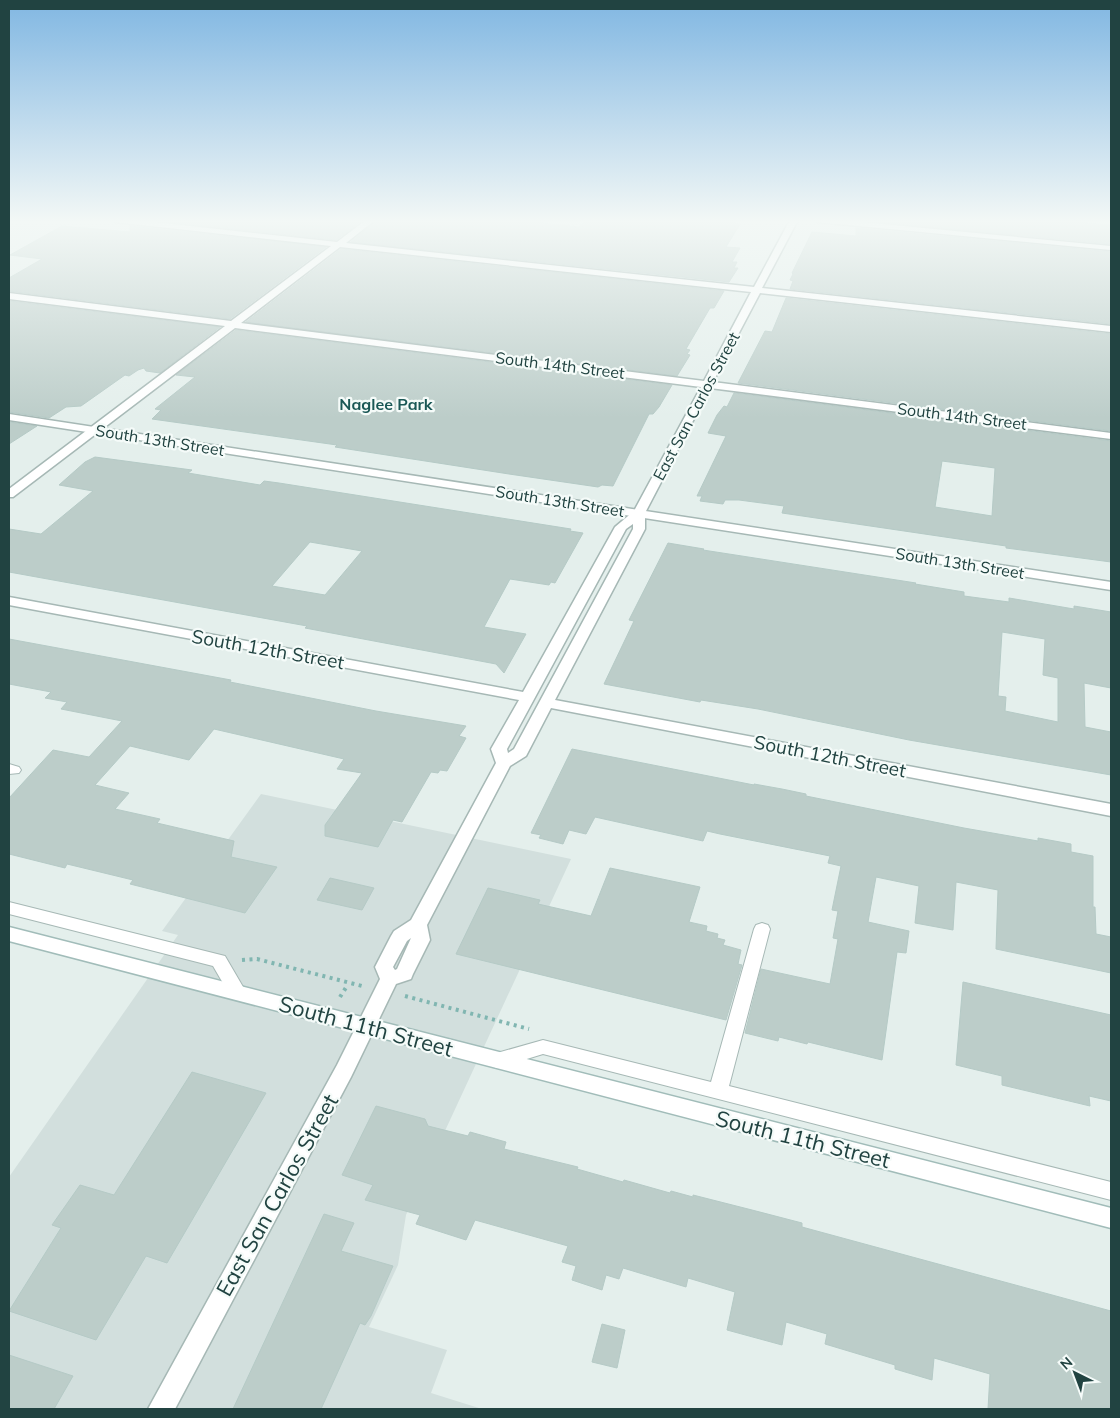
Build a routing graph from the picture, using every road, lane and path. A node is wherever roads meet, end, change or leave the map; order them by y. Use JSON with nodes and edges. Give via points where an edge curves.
{"nodes":[{"id":1,"x":283,"y":286,"type":"edge"},
{"id":2,"x":721,"y":286,"type":"edge"},
{"id":3,"x":758,"y":286,"type":"edge"},
{"id":4,"x":756,"y":290,"type":"junction"},
{"id":5,"x":9,"y":296,"type":"edge"},
{"id":6,"x":234,"y":324,"type":"junction"},
{"id":7,"x":1111,"y":329,"type":"edge"},
{"id":8,"x":709,"y":384,"type":"junction"},
{"id":9,"x":9,"y":416,"type":"edge"},
{"id":10,"x":95,"y":430,"type":"junction"},
{"id":11,"x":1111,"y":436,"type":"edge"},
{"id":12,"x":9,"y":494,"type":"edge"},
{"id":13,"x":639,"y":513,"type":"junction"},
{"id":14,"x":1111,"y":586,"type":"edge"},
{"id":15,"x":9,"y":601,"type":"edge"},
{"id":16,"x":527,"y":697,"type":"junction"},
{"id":17,"x":548,"y":702,"type":"junction"},
{"id":18,"x":504,"y":763,"type":"junction"},
{"id":19,"x":1111,"y":810,"type":"edge"},
{"id":20,"x":9,"y":908,"type":"edge"},
{"id":21,"x":762,"y":929,"type":"dead end"},
{"id":22,"x":9,"y":934,"type":"edge"},
{"id":23,"x":219,"y":961,"type":"junction"},
{"id":24,"x":335,"y":979,"type":"dead end"},
{"id":25,"x":347,"y":986,"type":"dead end"},
{"id":26,"x":237,"y":992,"type":"junction"},
{"id":27,"x":339,"y":1000,"type":"dead end"},
{"id":28,"x":436,"y":1004,"type":"dead end"},
{"id":29,"x":366,"y":1026,"type":"junction"},
{"id":30,"x":543,"y":1047,"type":"junction"},
{"id":31,"x":496,"y":1060,"type":"junction"},
{"id":32,"x":718,"y":1092,"type":"junction"},
{"id":33,"x":1111,"y":1191,"type":"edge"},
{"id":34,"x":1111,"y":1218,"type":"edge"},
{"id":35,"x":161,"y":1409,"type":"edge"}],
"edges":[{"from":1,"to":6,"type":"street"},
{"from":2,"to":4,"type":"street"},
{"from":3,"to":4,"type":"street","name":"East San Carlos Street"},
{"from":4,"to":7,"type":"street"},
{"from":4,"to":8,"type":"street","name":"East San Carlos Street"},
{"from":5,"to":6,"type":"street","name":"South 14th Street"},
{"from":6,"to":8,"type":"street","name":"South 14th Street"},
{"from":6,"to":10,"type":"street"},
{"from":8,"to":11,"type":"street","name":"South 14th Street"},
{"from":8,"to":13,"type":"street","name":"East San Carlos Street"},
{"from":9,"to":10,"type":"street","name":"South 13th Street"},
{"from":10,"to":12,"type":"street"},
{"from":10,"to":13,"type":"street","name":"South 13th Street"},
{"from":13,"to":14,"type":"street","name":"South 13th Street"},
{"from":13,"to":16,"type":"street","name":"East San Carlos Street","via":[[621,527]]},
{"from":13,"to":17,"type":"street","name":"East San Carlos Street","via":[[639,529]]},
{"from":15,"to":16,"type":"street","name":"South 12th Street"},
{"from":16,"to":18,"type":"street","name":"East San Carlos Street","via":[[499,749]]},
{"from":17,"to":18,"type":"street","name":"East San Carlos Street","via":[[520,752]]},
{"from":17,"to":19,"type":"street","name":"South 12th Street"},
{"from":18,"to":29,"type":"street","name":"East San Carlos Street","via":[[418,925],[421,940],[404,974],[389,979]]},
{"from":20,"to":23,"type":"lane"},
{"from":21,"to":32,"type":"lane"},
{"from":22,"to":26,"type":"street","name":"South 11th Street"},
{"from":23,"to":24,"type":"path","name":"South 11th Street","via":[[257,959]]},
{"from":23,"to":26,"type":"lane"},
{"from":25,"to":27,"type":"path"},
{"from":26,"to":29,"type":"street","name":"South 11th Street"},
{"from":28,"to":30,"type":"path","name":"South 11th Street","via":[[526,1026]]},
{"from":29,"to":31,"type":"street","name":"South 11th Street"},
{"from":29,"to":35,"type":"street","name":"East San Carlos Street"},
{"from":30,"to":31,"type":"lane","name":"South 11th Street"},
{"from":30,"to":32,"type":"lane","name":"South 11th Street"},
{"from":31,"to":34,"type":"street","name":"South 11th Street"},
{"from":32,"to":33,"type":"lane","name":"South 11th Street"}]}
